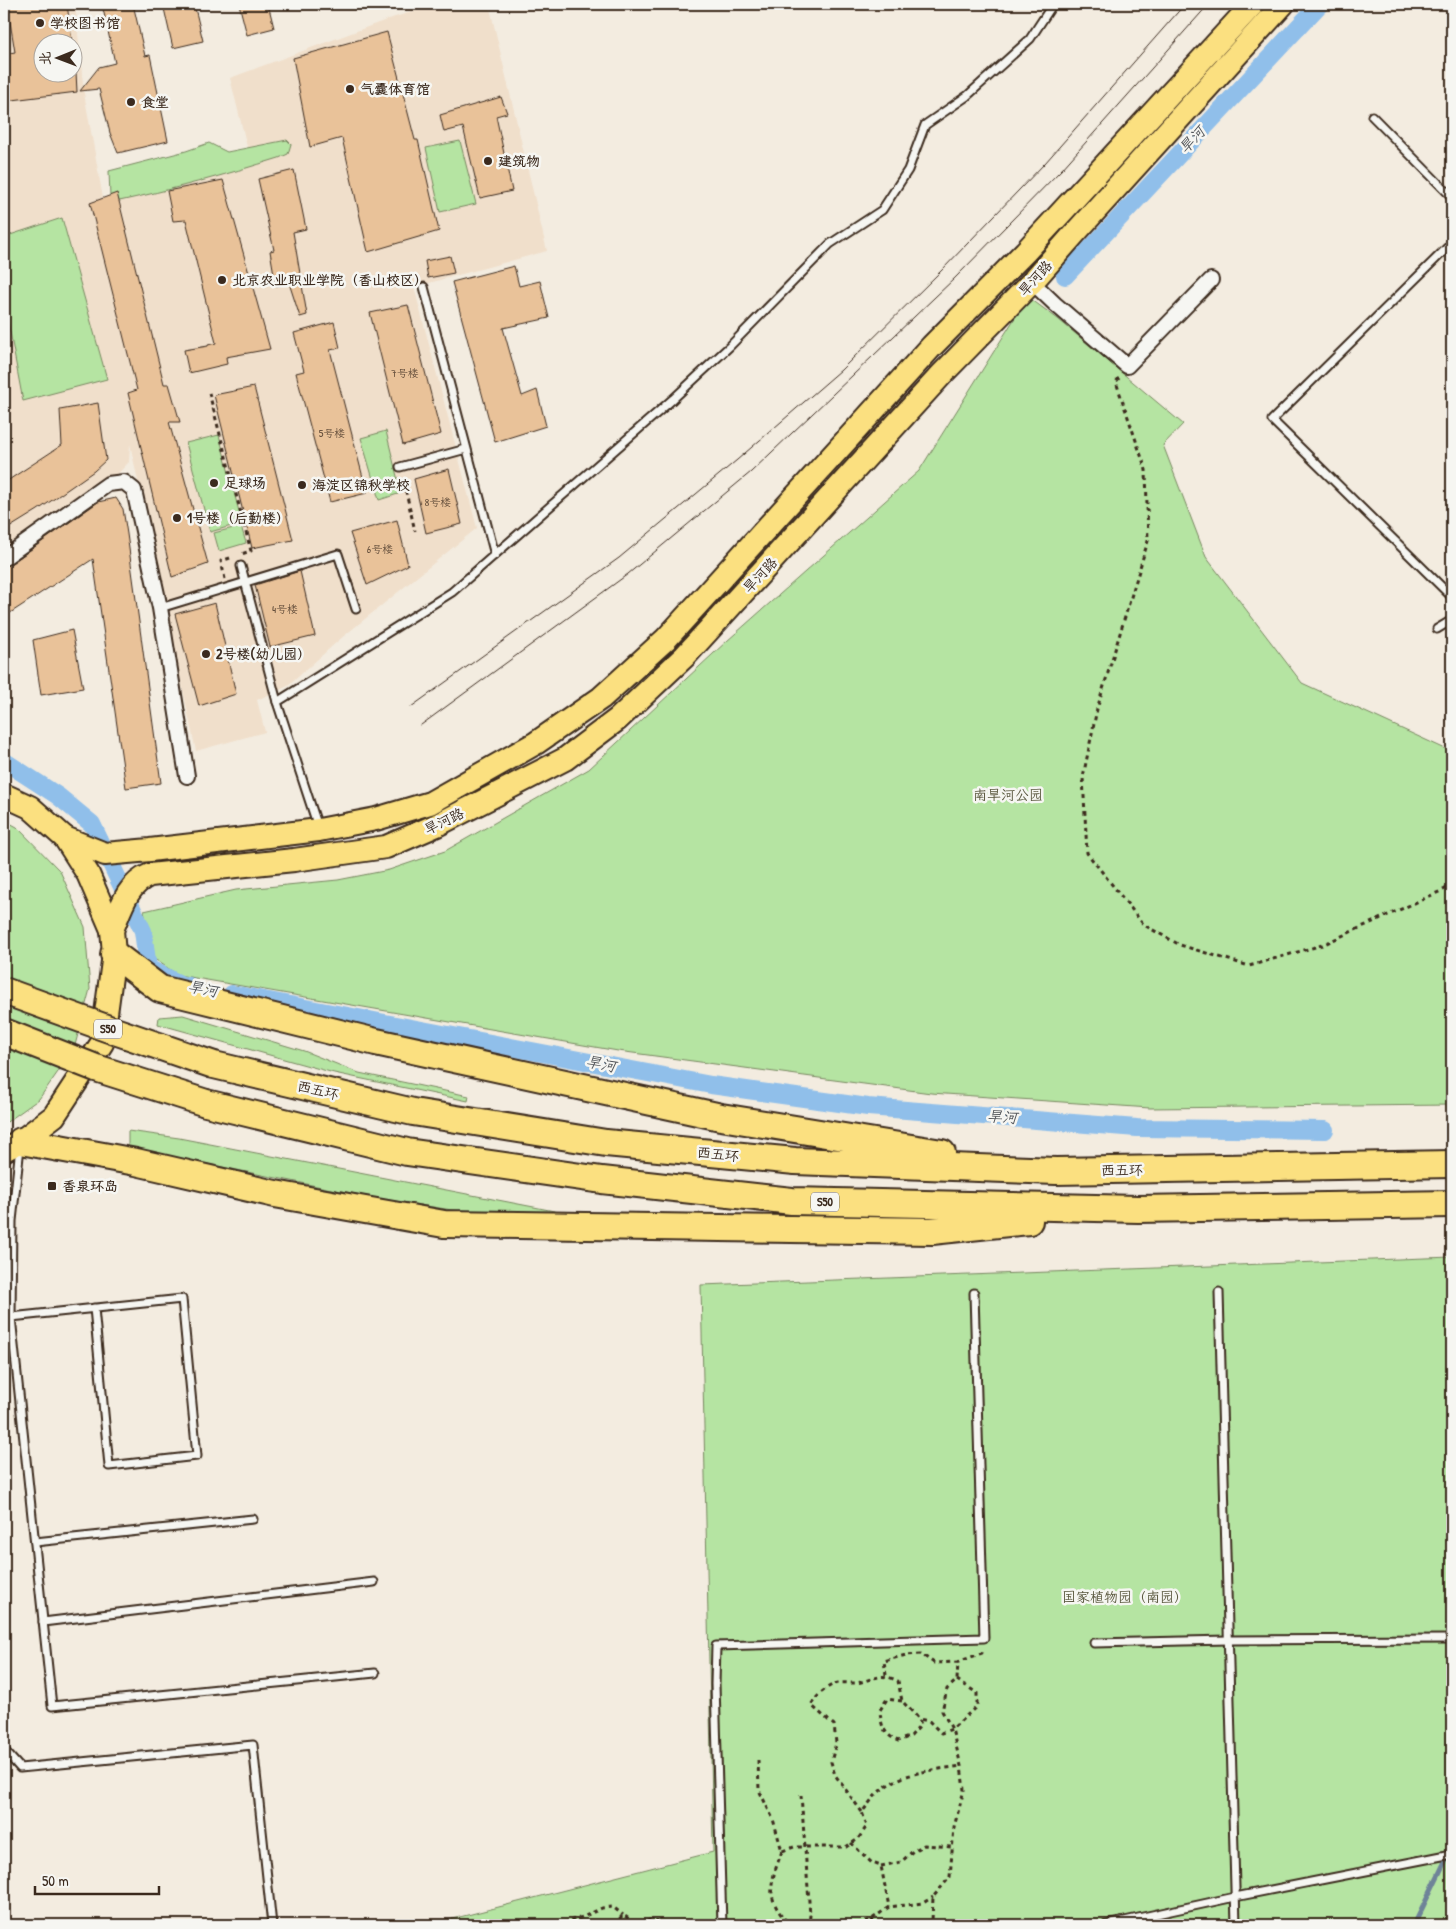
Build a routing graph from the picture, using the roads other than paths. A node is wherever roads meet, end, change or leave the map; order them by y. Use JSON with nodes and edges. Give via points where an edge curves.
{"nodes":[{"id":1,"x":1053,"y":4,"type":"edge"},
{"id":2,"x":1253,"y":4,"type":"edge"},
{"id":3,"x":1283,"y":4,"type":"edge"},
{"id":4,"x":1372,"y":116,"type":"dead end"},
{"id":5,"x":1452,"y":197,"type":"edge"},
{"id":6,"x":1452,"y":243,"type":"edge"},
{"id":7,"x":1211,"y":280,"type":"dead end"},
{"id":8,"x":1033,"y":282,"type":"junction"},
{"id":9,"x":424,"y":287,"type":"dead end"},
{"id":10,"x":466,"y":449,"type":"junction"},
{"id":11,"x":400,"y":467,"type":"dead end"},
{"id":12,"x":495,"y":556,"type":"junction"},
{"id":13,"x":4,"y":558,"type":"edge"},
{"id":14,"x":241,"y":566,"type":"dead end"},
{"id":15,"x":1452,"y":597,"type":"edge"},
{"id":16,"x":160,"y":608,"type":"junction"},
{"id":17,"x":356,"y":609,"type":"dead end"},
{"id":18,"x":1452,"y":620,"type":"edge"},
{"id":19,"x":1437,"y":629,"type":"dead end"},
{"id":20,"x":277,"y":702,"type":"junction"},
{"id":21,"x":187,"y":776,"type":"dead end"},
{"id":22,"x":4,"y":795,"type":"edge"},
{"id":23,"x":319,"y":830,"type":"junction"},
{"id":24,"x":65,"y":838,"type":"junction"},
{"id":25,"x":113,"y":942,"type":"junction"},
{"id":26,"x":4,"y":990,"type":"edge"},
{"id":27,"x":4,"y":1032,"type":"edge"},
{"id":28,"x":12,"y":1146,"type":"edge"},
{"id":29,"x":1452,"y":1164,"type":"edge"},
{"id":30,"x":1056,"y":1171,"type":"junction"},
{"id":31,"x":1452,"y":1204,"type":"edge"},
{"id":32,"x":1138,"y":1210,"type":"junction"},
{"id":33,"x":4,"y":1290,"type":"edge"},
{"id":34,"x":1219,"y":1292,"type":"dead end"},
{"id":35,"x":974,"y":1293,"type":"dead end"},
{"id":36,"x":94,"y":1308,"type":"junction"},
{"id":37,"x":11,"y":1317,"type":"junction"},
{"id":38,"x":253,"y":1519,"type":"dead end"},
{"id":39,"x":35,"y":1542,"type":"junction"},
{"id":40,"x":374,"y":1582,"type":"dead end"},
{"id":41,"x":43,"y":1622,"type":"junction"},
{"id":42,"x":1452,"y":1639,"type":"edge"},
{"id":43,"x":1228,"y":1640,"type":"junction"},
{"id":44,"x":1094,"y":1643,"type":"dead end"},
{"id":45,"x":375,"y":1673,"type":"dead end"},
{"id":46,"x":4,"y":1750,"type":"edge"},
{"id":47,"x":1452,"y":1854,"type":"edge"},
{"id":48,"x":1235,"y":1896,"type":"junction"},
{"id":49,"x":272,"y":1925,"type":"edge"},
{"id":50,"x":722,"y":1925,"type":"edge"},
{"id":51,"x":1106,"y":1925,"type":"edge"},
{"id":52,"x":1236,"y":1925,"type":"edge"}],
"edges":[{"from":1,"to":12,"type":"lane","via":[[1030,38],[967,96],[925,125],[908,170],[882,210],[830,244],[716,359]]},
{"from":2,"to":23,"type":"main road","name":"旱河路","via":[[1025,252],[932,346],[666,639],[601,698],[536,743],[430,803],[376,819]]},
{"from":3,"to":8,"type":"main road","name":"旱河路"},
{"from":4,"to":5,"type":"lane"},
{"from":6,"to":15,"type":"lane","via":[[1272,420]]},
{"from":7,"to":8,"type":"street","via":[[1127,366]]},
{"from":8,"to":25,"type":"main road","name":"旱河路","via":[[942,374],[686,656],[618,719],[565,759],[437,825],[386,847],[144,877],[127,893]]},
{"from":9,"to":10,"type":"lane"},
{"from":10,"to":11,"type":"lane"},
{"from":10,"to":12,"type":"lane"},
{"from":12,"to":20,"type":"lane","via":[[452,592]]},
{"from":13,"to":16,"type":"street","via":[[108,484],[124,482],[134,490]]},
{"from":14,"to":20,"type":"lane"},
{"from":16,"to":17,"type":"lane","via":[[338,554]]},
{"from":16,"to":21,"type":"street"},
{"from":18,"to":19,"type":"lane"},
{"from":20,"to":23,"type":"lane"},
{"from":22,"to":24,"type":"main road","via":[[30,808]]},
{"from":23,"to":24,"type":"main road","name":"旱河路","via":[[105,854]]},
{"from":24,"to":25,"type":"main road","via":[[88,874]]},
{"from":25,"to":28,"type":"main road","via":[[102,1043],[54,1116]]},
{"from":25,"to":30,"type":"highway","via":[[160,989],[376,1042],[721,1117]]},
{"from":26,"to":30,"type":"highway","name":"西五环","number":"S50","bridge":true,"via":[[214,1065],[413,1112],[606,1143],[795,1161]]},
{"from":27,"to":32,"type":"highway","number":"S50","bridge":true,"via":[[96,1068],[206,1104],[407,1152],[602,1180],[792,1201]]},
{"from":28,"to":32,"type":"highway","via":[[136,1162],[275,1194],[444,1224],[932,1231]]},
{"from":28,"to":37,"type":"lane"},
{"from":29,"to":30,"type":"highway","name":"西五环","number":"S50"},
{"from":31,"to":32,"type":"highway","number":"S50"},
{"from":33,"to":37,"type":"lane"},
{"from":34,"to":43,"type":"lane"},
{"from":35,"to":50,"type":"lane","via":[[984,1638],[716,1646]]},
{"from":36,"to":36,"type":"lane","via":[[182,1299],[198,1456],[110,1466]]},
{"from":36,"to":37,"type":"lane"},
{"from":37,"to":39,"type":"lane"},
{"from":38,"to":39,"type":"lane"},
{"from":39,"to":41,"type":"lane"},
{"from":40,"to":41,"type":"lane"},
{"from":41,"to":45,"type":"lane","via":[[52,1706]]},
{"from":42,"to":43,"type":"lane"},
{"from":43,"to":44,"type":"lane"},
{"from":43,"to":48,"type":"lane"},
{"from":46,"to":49,"type":"lane","via":[[20,1768],[253,1745]]},
{"from":47,"to":48,"type":"lane"},
{"from":48,"to":51,"type":"lane"},
{"from":48,"to":52,"type":"lane"}]}
